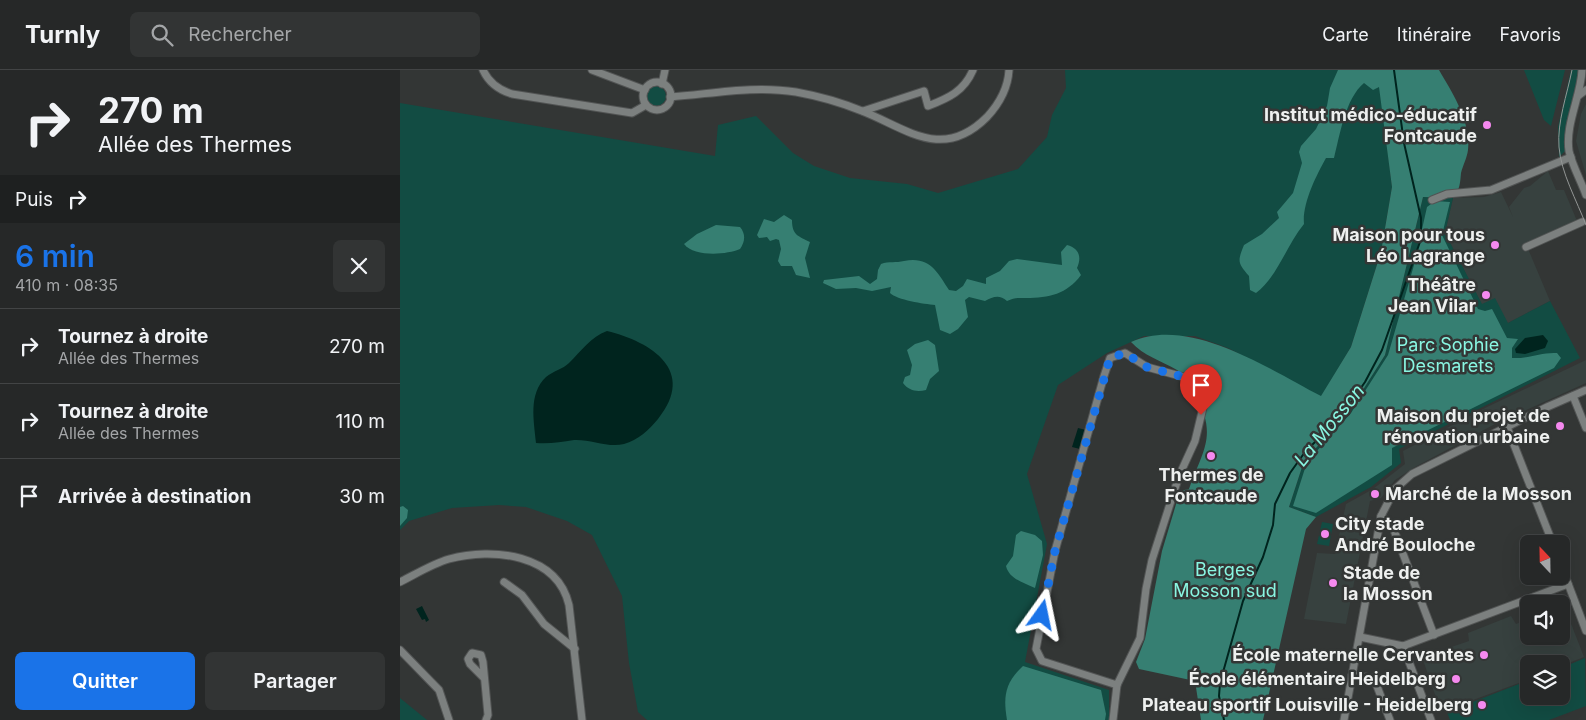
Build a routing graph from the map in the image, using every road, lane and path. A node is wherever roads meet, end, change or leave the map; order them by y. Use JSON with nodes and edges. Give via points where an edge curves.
{"nodes":[{"id":1,"x":483,"y":70,"type":"edge"},
{"id":2,"x":592,"y":70,"type":"edge"},
{"id":3,"x":665,"y":70,"type":"edge"},
{"id":4,"x":973,"y":70,"type":"edge"},
{"id":5,"x":1009,"y":70,"type":"edge"},
{"id":6,"x":1582,"y":70,"type":"edge"},
{"id":7,"x":1584,"y":83,"type":"edge"},
{"id":8,"x":662,"y":84,"type":"junction"},
{"id":9,"x":644,"y":90,"type":"junction"},
{"id":10,"x":670,"y":97,"type":"junction"},
{"id":11,"x":646,"y":105,"type":"junction"},
{"id":12,"x":863,"y":111,"type":"junction"},
{"id":13,"x":1571,"y":157,"type":"junction"},
{"id":14,"x":1586,"y":195,"type":"edge"},
{"id":15,"x":1432,"y":200,"type":"dead end"},
{"id":16,"x":1582,"y":222,"type":"dead end"},
{"id":17,"x":1526,"y":248,"type":"dead end"},
{"id":18,"x":1586,"y":390,"type":"edge"},
{"id":19,"x":1573,"y":396,"type":"junction"},
{"id":20,"x":1507,"y":427,"type":"junction"},
{"id":21,"x":1586,"y":428,"type":"edge"},
{"id":22,"x":1382,"y":516,"type":"junction"},
{"id":23,"x":1549,"y":535,"type":"edge"},
{"id":24,"x":400,"y":582,"type":"edge"},
{"id":25,"x":504,"y":582,"type":"dead end"},
{"id":26,"x":1565,"y":585,"type":"edge"},
{"id":27,"x":1568,"y":585,"type":"edge"},
{"id":28,"x":1586,"y":631,"type":"edge"},
{"id":29,"x":1434,"y":635,"type":"junction"},
{"id":30,"x":1360,"y":637,"type":"junction"},
{"id":31,"x":1403,"y":646,"type":"junction"},
{"id":32,"x":575,"y":648,"type":"junction"},
{"id":33,"x":400,"y":650,"type":"edge"},
{"id":34,"x":1352,"y":675,"type":"junction"},
{"id":35,"x":484,"y":678,"type":"dead end"},
{"id":36,"x":1117,"y":685,"type":"junction"},
{"id":37,"x":450,"y":720,"type":"edge"},
{"id":38,"x":486,"y":720,"type":"edge"},
{"id":39,"x":582,"y":720,"type":"edge"},
{"id":40,"x":1113,"y":720,"type":"edge"},
{"id":41,"x":1344,"y":720,"type":"edge"},
{"id":42,"x":1390,"y":720,"type":"edge"},
{"id":43,"x":1431,"y":720,"type":"edge"}],
"edges":[{"from":1,"to":11,"type":"street","via":[[493,84],[512,94],[632,113]]},
{"from":2,"to":9,"type":"street"},
{"from":3,"to":8,"type":"street"},
{"from":4,"to":12,"type":"street","via":[[958,92],[928,106],[924,91]]},
{"from":5,"to":12,"type":"street","via":[[1005,90],[993,110],[976,126],[956,136],[923,138]]},
{"from":6,"to":7,"type":"street"},
{"from":7,"to":13,"type":"street","via":[[1569,134]]},
{"from":8,"to":9,"type":"street","via":[[654,83]]},
{"from":8,"to":10,"type":"street"},
{"from":9,"to":11,"type":"street"},
{"from":10,"to":11,"type":"street","via":[[663,108],[654,110]]},
{"from":10,"to":12,"type":"street","via":[[738,90],[778,90],[818,97]]},
{"from":13,"to":14,"type":"street"},
{"from":13,"to":15,"type":"street","via":[[1491,190],[1447,194]]},
{"from":16,"to":17,"type":"street"},
{"from":18,"to":19,"type":"street"},
{"from":19,"to":20,"type":"street"},
{"from":19,"to":21,"type":"street"},
{"from":20,"to":22,"type":"street","via":[[1405,479],[1390,496]]},
{"from":20,"to":23,"type":"street"},
{"from":22,"to":29,"type":"street","via":[[1392,525]]},
{"from":22,"to":30,"type":"street"},
{"from":24,"to":32,"type":"street","via":[[447,560],[467,555],[493,554],[535,562],[556,579],[566,593]]},
{"from":25,"to":32,"type":"street","via":[[522,595],[544,624]]},
{"from":26,"to":29,"type":"street"},
{"from":27,"to":28,"type":"street"},
{"from":29,"to":31,"type":"street"},
{"from":30,"to":31,"type":"street"},
{"from":30,"to":34,"type":"street"},
{"from":31,"to":43,"type":"street"},
{"from":32,"to":39,"type":"street"},
{"from":33,"to":37,"type":"street","via":[[438,690]]},
{"from":34,"to":41,"type":"street"},
{"from":34,"to":42,"type":"street","via":[[1375,681]]},
{"from":35,"to":38,"type":"street"},
{"from":36,"to":36,"type":"street","via":[[1140,638],[1152,560],[1176,485],[1195,441],[1208,387],[1147,367],[1125,353],[1110,358],[1055,551],[1036,649],[1042,661]]},
{"from":36,"to":40,"type":"street"}]}
